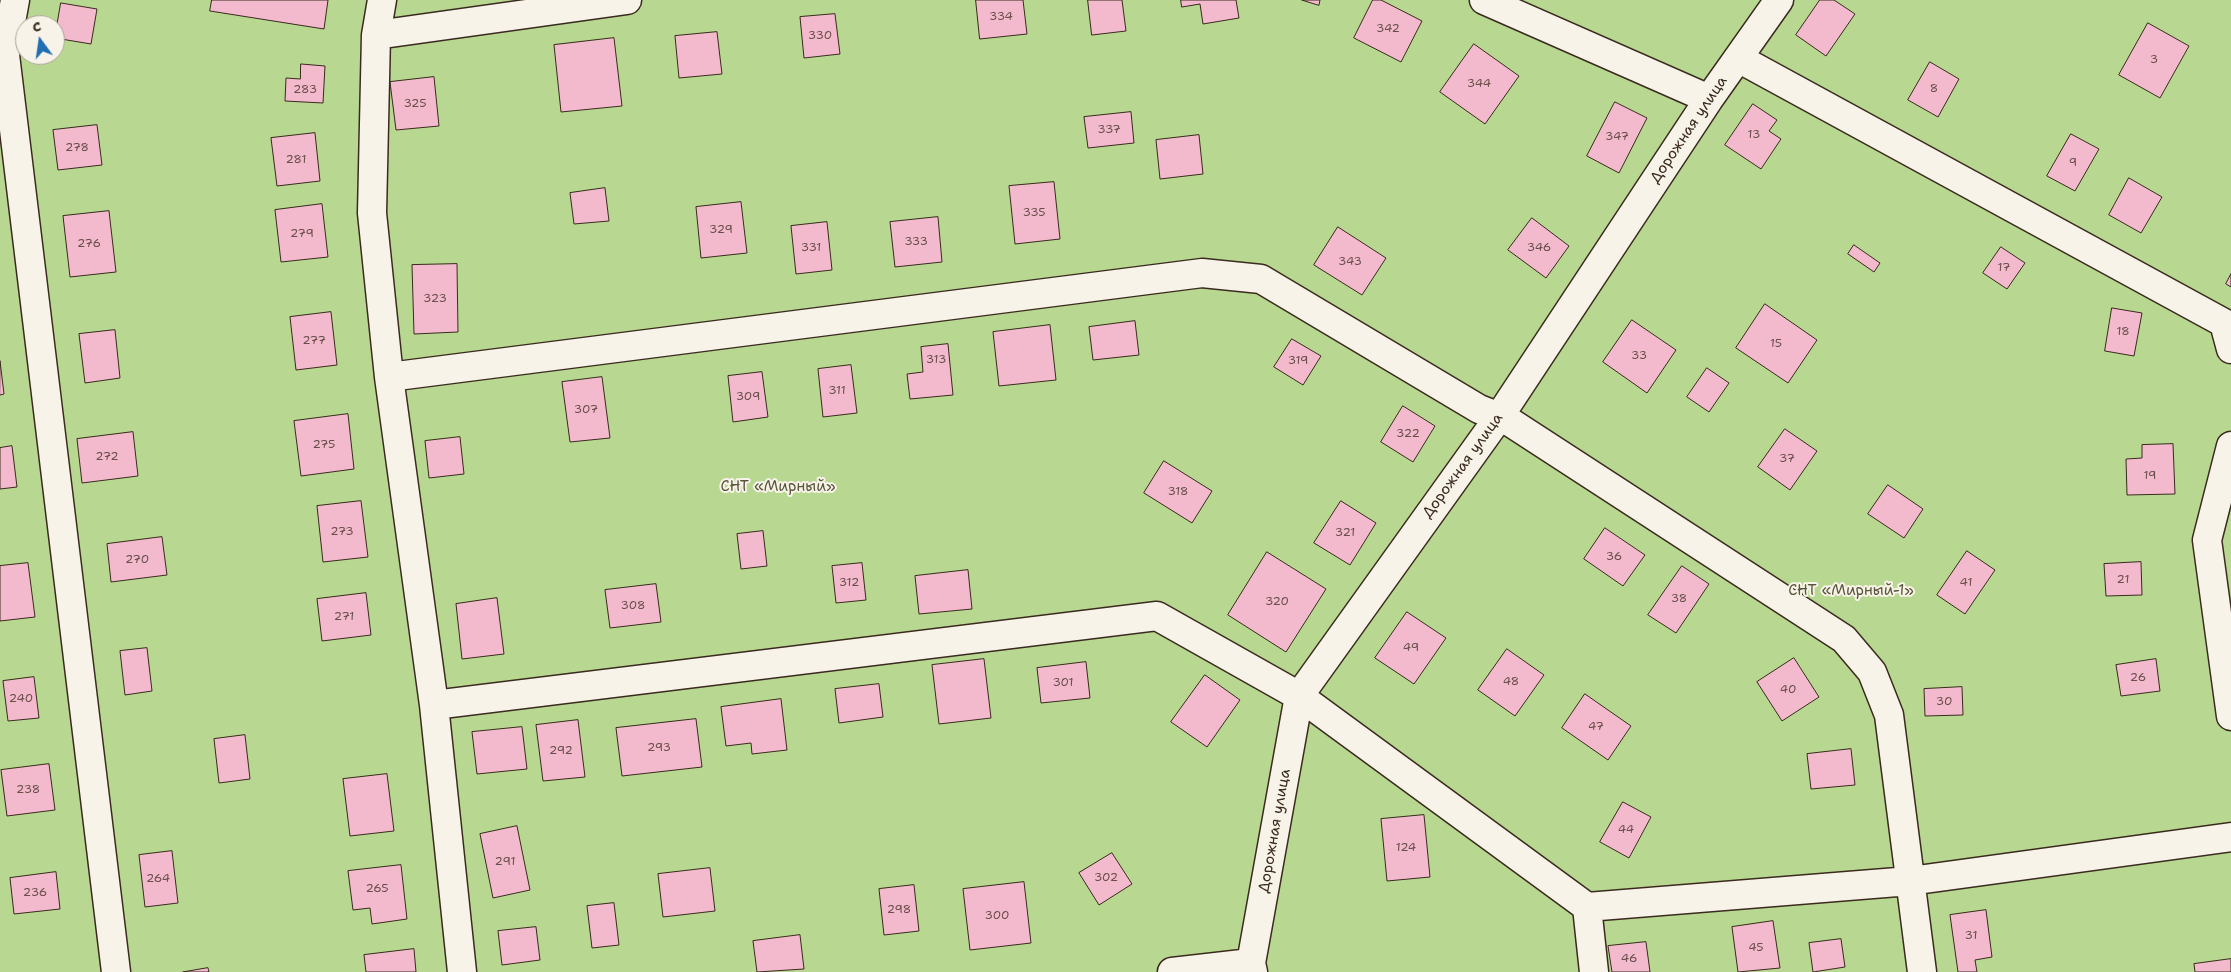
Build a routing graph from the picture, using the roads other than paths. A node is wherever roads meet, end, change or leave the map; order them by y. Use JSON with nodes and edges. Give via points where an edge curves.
{"nodes":[{"id":1,"x":15,"y":0,"type":"edge"},
{"id":2,"x":382,"y":0,"type":"edge"},
{"id":3,"x":627,"y":0,"type":"edge"},
{"id":4,"x":1484,"y":0,"type":"edge"},
{"id":5,"x":1779,"y":0,"type":"edge"},
{"id":6,"x":376,"y":35,"type":"junction"},
{"id":7,"x":1738,"y":58,"type":"junction"},
{"id":8,"x":1709,"y":99,"type":"junction"},
{"id":9,"x":2231,"y":349,"type":"edge"},
{"id":10,"x":389,"y":377,"type":"junction"},
{"id":11,"x":1499,"y":417,"type":"junction"},
{"id":12,"x":2231,"y":446,"type":"edge"},
{"id":13,"x":1298,"y":696,"type":"junction"},
{"id":14,"x":434,"y":705,"type":"junction"},
{"id":15,"x":2231,"y":716,"type":"edge"},
{"id":16,"x":2231,"y":837,"type":"edge"},
{"id":17,"x":1910,"y":881,"type":"junction"},
{"id":18,"x":1587,"y":907,"type":"junction"},
{"id":19,"x":1252,"y":967,"type":"edge"},
{"id":20,"x":116,"y":972,"type":"edge"},
{"id":21,"x":462,"y":972,"type":"edge"},
{"id":22,"x":1172,"y":972,"type":"edge"},
{"id":23,"x":1594,"y":972,"type":"edge"},
{"id":24,"x":1922,"y":972,"type":"edge"}],
"edges":[{"from":1,"to":20,"type":"street","via":[[5,56]]},
{"from":2,"to":6,"type":"street"},
{"from":3,"to":6,"type":"street"},
{"from":4,"to":8,"type":"street"},
{"from":5,"to":7,"type":"street","name":"Дорожная улица"},
{"from":6,"to":10,"type":"street","via":[[372,214]]},
{"from":7,"to":8,"type":"street","name":"Дорожная улица"},
{"from":7,"to":9,"type":"street","via":[[2224,323]]},
{"from":8,"to":11,"type":"street","name":"Дорожная улица"},
{"from":10,"to":11,"type":"street","via":[[1202,273],[1261,279],[1478,409]]},
{"from":10,"to":14,"type":"street"},
{"from":11,"to":13,"type":"street","name":"Дорожная улица"},
{"from":11,"to":17,"type":"street","via":[[1844,639],[1872,672],[1889,715]]},
{"from":12,"to":15,"type":"street","via":[[2207,540]]},
{"from":13,"to":14,"type":"street","via":[[1157,616]]},
{"from":13,"to":18,"type":"street"},
{"from":13,"to":19,"type":"street","name":"Дорожная улица"},
{"from":14,"to":21,"type":"street"},
{"from":16,"to":17,"type":"street"},
{"from":17,"to":18,"type":"street"},
{"from":17,"to":24,"type":"street"},
{"from":18,"to":23,"type":"street"},
{"from":19,"to":22,"type":"street"}]}
